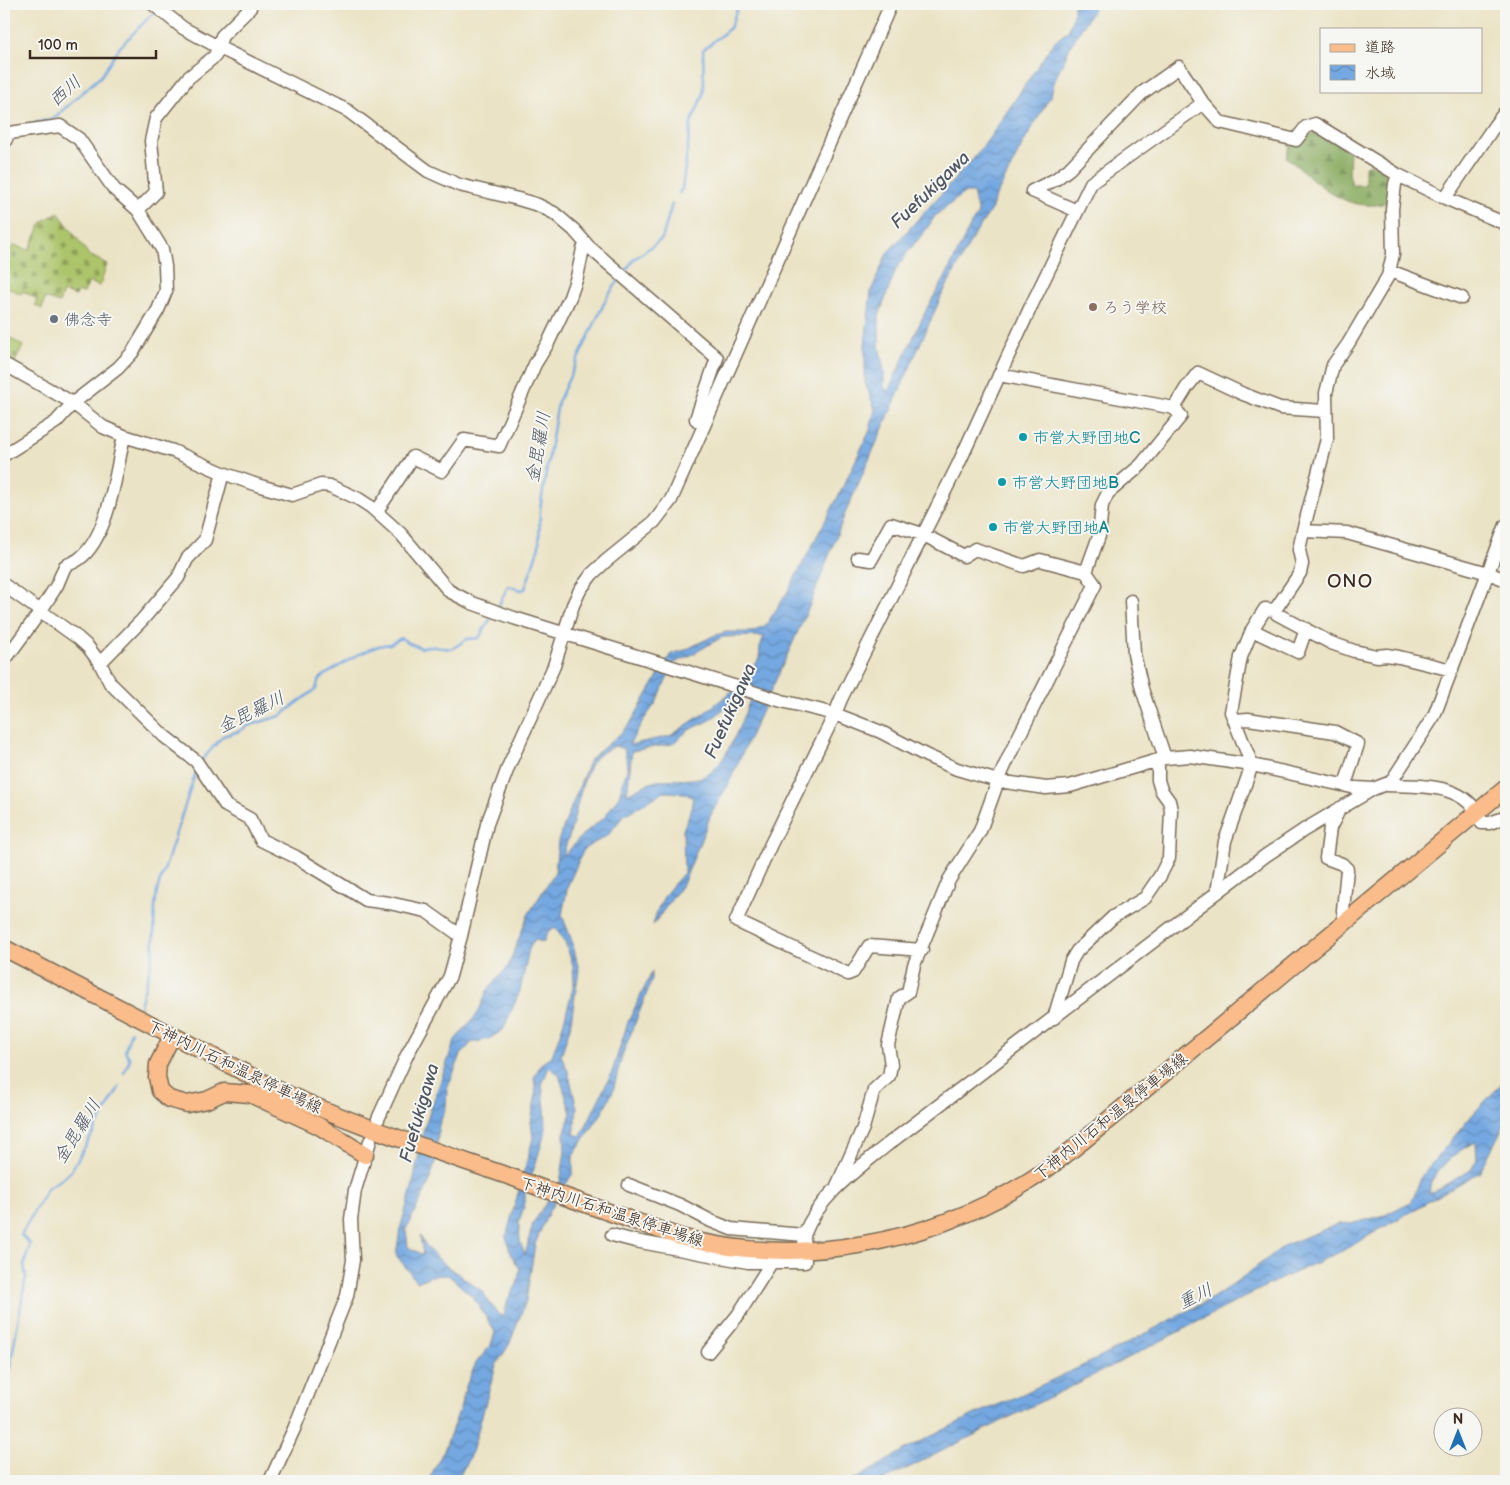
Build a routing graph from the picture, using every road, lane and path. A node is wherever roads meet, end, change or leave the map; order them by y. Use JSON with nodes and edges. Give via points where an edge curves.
{"nodes":[{"id":1,"x":153,"y":4,"type":"edge"},
{"id":2,"x":250,"y":4,"type":"edge"},
{"id":3,"x":891,"y":4,"type":"edge"},
{"id":4,"x":218,"y":47,"type":"junction"},
{"id":5,"x":1203,"y":103,"type":"junction"},
{"id":6,"x":1506,"y":111,"type":"edge"},
{"id":7,"x":4,"y":143,"type":"edge"},
{"id":8,"x":1398,"y":175,"type":"junction"},
{"id":9,"x":1445,"y":198,"type":"junction"},
{"id":10,"x":138,"y":210,"type":"junction"},
{"id":11,"x":1077,"y":211,"type":"junction"},
{"id":12,"x":1506,"y":224,"type":"edge"},
{"id":13,"x":588,"y":246,"type":"junction"},
{"id":14,"x":1390,"y":270,"type":"junction"},
{"id":15,"x":1462,"y":298,"type":"dead end"},
{"id":16,"x":4,"y":364,"type":"edge"},
{"id":17,"x":999,"y":375,"type":"junction"},
{"id":18,"x":73,"y":403,"type":"junction"},
{"id":19,"x":1174,"y":408,"type":"junction"},
{"id":20,"x":1326,"y":411,"type":"junction"},
{"id":21,"x":704,"y":426,"type":"junction"},
{"id":22,"x":124,"y":436,"type":"junction"},
{"id":23,"x":4,"y":455,"type":"edge"},
{"id":24,"x":223,"y":473,"type":"junction"},
{"id":25,"x":377,"y":512,"type":"junction"},
{"id":26,"x":1506,"y":525,"type":"edge"},
{"id":27,"x":1303,"y":531,"type":"junction"},
{"id":28,"x":922,"y":534,"type":"junction"},
{"id":29,"x":858,"y":558,"type":"dead end"},
{"id":30,"x":1086,"y":572,"type":"junction"},
{"id":31,"x":1488,"y":572,"type":"junction"},
{"id":32,"x":1506,"y":580,"type":"edge"},
{"id":33,"x":4,"y":585,"type":"edge"},
{"id":34,"x":1131,"y":601,"type":"dead end"},
{"id":35,"x":1275,"y":610,"type":"junction"},
{"id":36,"x":40,"y":612,"type":"junction"},
{"id":37,"x":1306,"y":629,"type":"junction"},
{"id":38,"x":1252,"y":630,"type":"junction"},
{"id":39,"x":565,"y":633,"type":"junction"},
{"id":40,"x":4,"y":660,"type":"edge"},
{"id":41,"x":100,"y":663,"type":"junction"},
{"id":42,"x":1452,"y":670,"type":"junction"},
{"id":43,"x":835,"y":714,"type":"junction"},
{"id":44,"x":1234,"y":720,"type":"junction"},
{"id":45,"x":1161,"y":759,"type":"junction"},
{"id":46,"x":1252,"y":765,"type":"junction"},
{"id":47,"x":998,"y":781,"type":"junction"},
{"id":48,"x":1345,"y":785,"type":"junction"},
{"id":49,"x":1386,"y":785,"type":"junction"},
{"id":50,"x":1506,"y":788,"type":"edge"},
{"id":51,"x":1373,"y":789,"type":"junction"},
{"id":52,"x":1340,"y":808,"type":"junction"},
{"id":53,"x":1478,"y":811,"type":"junction"},
{"id":54,"x":1506,"y":818,"type":"edge"},
{"id":55,"x":1216,"y":893,"type":"junction"},
{"id":56,"x":1345,"y":922,"type":"junction"},
{"id":57,"x":461,"y":936,"type":"junction"},
{"id":58,"x":4,"y":948,"type":"edge"},
{"id":59,"x":922,"y":950,"type":"junction"},
{"id":60,"x":1054,"y":1018,"type":"junction"},
{"id":61,"x":172,"y":1036,"type":"junction"},
{"id":62,"x":378,"y":1119,"type":"dead end"},
{"id":63,"x":368,"y":1148,"type":"joint"},
{"id":64,"x":629,"y":1185,"type":"dead end"},
{"id":65,"x":836,"y":1188,"type":"junction"},
{"id":66,"x":612,"y":1235,"type":"dead end"},
{"id":67,"x":805,"y":1242,"type":"junction"},
{"id":68,"x":771,"y":1263,"type":"junction"},
{"id":69,"x":708,"y":1352,"type":"dead end"},
{"id":70,"x":270,"y":1481,"type":"edge"}],
"edges":[{"from":1,"to":4,"type":"street","via":[[183,28]]},
{"from":2,"to":4,"type":"street","via":[[250,8],[222,36]]},
{"from":3,"to":21,"type":"street"},
{"from":4,"to":10,"type":"street","via":[[215,56],[188,78],[156,118],[151,141],[156,192]]},
{"from":4,"to":13,"type":"street","via":[[348,111],[428,171],[459,185],[518,199],[554,213]]},
{"from":5,"to":8,"type":"street","via":[[1220,122],[1296,140],[1306,127],[1315,124]]},
{"from":5,"to":11,"type":"street","via":[[1092,183]]},
{"from":5,"to":11,"type":"street","via":[[1179,67],[1142,93],[1069,169],[1032,191]]},
{"from":6,"to":9,"type":"street"},
{"from":7,"to":10,"type":"street","via":[[10,133],[60,126],[79,139],[114,189]]},
{"from":8,"to":9,"type":"street"},
{"from":8,"to":14,"type":"street","via":[[1392,209]]},
{"from":9,"to":12,"type":"street"},
{"from":10,"to":18,"type":"street","via":[[162,249],[166,291],[132,354]]},
{"from":11,"to":17,"type":"street"},
{"from":13,"to":21,"type":"street","via":[[716,358],[696,419]]},
{"from":13,"to":25,"type":"street","via":[[583,249],[570,297],[535,364],[499,446],[464,440],[442,470],[413,457]]},
{"from":14,"to":15,"type":"street"},
{"from":14,"to":20,"type":"street","via":[[1353,336],[1333,364],[1326,393]]},
{"from":16,"to":18,"type":"street"},
{"from":17,"to":19,"type":"street"},
{"from":17,"to":28,"type":"street","via":[[958,466]]},
{"from":18,"to":22,"type":"street","via":[[103,427]]},
{"from":18,"to":23,"type":"street","via":[[56,422]]},
{"from":19,"to":20,"type":"street","via":[[1198,373],[1280,408]]},
{"from":19,"to":30,"type":"street","via":[[1181,416],[1141,465],[1108,493],[1102,505],[1099,536]]},
{"from":20,"to":27,"type":"street","via":[[1327,440]]},
{"from":21,"to":39,"type":"street","via":[[671,500],[654,522],[592,574],[573,605]]},
{"from":22,"to":24,"type":"street","via":[[173,451]]},
{"from":22,"to":36,"type":"street","via":[[99,535],[78,560],[64,566],[57,585]]},
{"from":24,"to":25,"type":"street","via":[[292,495],[321,485],[330,486],[357,498]]},
{"from":24,"to":41,"type":"street","via":[[205,540],[187,559],[178,578]]},
{"from":25,"to":39,"type":"street","via":[[402,534],[449,590],[472,603]]},
{"from":26,"to":31,"type":"street"},
{"from":27,"to":31,"type":"street","via":[[1347,533]]},
{"from":27,"to":35,"type":"street","via":[[1300,572]]},
{"from":28,"to":29,"type":"street","via":[[891,524],[871,560]]},
{"from":28,"to":30,"type":"street","via":[[964,556],[976,549],[1024,566],[1040,560]]},
{"from":28,"to":43,"type":"street"},
{"from":30,"to":47,"type":"street","via":[[1095,585]]},
{"from":31,"to":32,"type":"street"},
{"from":31,"to":42,"type":"street"},
{"from":33,"to":36,"type":"street"},
{"from":34,"to":45,"type":"street","via":[[1134,654]]},
{"from":35,"to":37,"type":"street"},
{"from":35,"to":38,"type":"street","via":[[1265,609]]},
{"from":36,"to":40,"type":"street"},
{"from":36,"to":41,"type":"street","via":[[78,638]]},
{"from":37,"to":38,"type":"street","via":[[1298,652]]},
{"from":37,"to":42,"type":"street","via":[[1354,651],[1399,657]]},
{"from":38,"to":44,"type":"street","via":[[1241,657],[1231,712]]},
{"from":39,"to":43,"type":"street","via":[[782,701]]},
{"from":39,"to":57,"type":"street","via":[[487,824]]},
{"from":41,"to":57,"type":"street","via":[[110,683],[164,736],[196,761],[226,806],[250,819],[261,840],[296,857],[366,900],[426,911]]},
{"from":42,"to":49,"type":"street","via":[[1434,716]]},
{"from":43,"to":47,"type":"street","via":[[957,769]]},
{"from":43,"to":59,"type":"street","via":[[736,921],[848,974],[853,972],[869,946]]},
{"from":44,"to":46,"type":"street"},
{"from":44,"to":48,"type":"street","via":[[1248,718],[1319,729],[1353,740],[1358,744]]},
{"from":45,"to":46,"type":"street","via":[[1190,756]]},
{"from":45,"to":47,"type":"street","via":[[1070,786],[1046,788]]},
{"from":45,"to":60,"type":"street","via":[[1158,780],[1172,810],[1169,858],[1145,898],[1113,917],[1077,951]]},
{"from":46,"to":48,"type":"street"},
{"from":46,"to":55,"type":"street","via":[[1226,842]]},
{"from":47,"to":59,"type":"street","via":[[980,831],[950,880]]},
{"from":48,"to":51,"type":"street"},
{"from":49,"to":51,"type":"street"},
{"from":49,"to":53,"type":"street","via":[[1446,790],[1468,801]]},
{"from":50,"to":53,"type":"main road","name":"下神内川石和温泉停車場線"},
{"from":51,"to":52,"type":"street"},
{"from":52,"to":55,"type":"street"},
{"from":52,"to":56,"type":"street","via":[[1330,828],[1326,858],[1347,869]]},
{"from":53,"to":54,"type":"street","via":[[1482,823]]},
{"from":53,"to":56,"type":"main road","name":"下神内川石和温泉停車場線"},
{"from":55,"to":60,"type":"street"},
{"from":56,"to":67,"type":"main road","name":"下神内川石和温泉停車場線","via":[[1076,1147],[1031,1180],[972,1212],[898,1238],[843,1248]]},
{"from":57,"to":62,"type":"street","via":[[450,976],[407,1055]]},
{"from":58,"to":61,"type":"main road","name":"下神内川石和温泉停車場線"},
{"from":59,"to":65,"type":"street","via":[[914,965],[908,992],[899,998],[894,1013],[888,1044],[889,1076],[874,1090],[863,1128]]},
{"from":60,"to":65,"type":"street"},
{"from":61,"to":63,"type":"main road","via":[[158,1064],[157,1077],[160,1091],[169,1099],[187,1104],[224,1092],[250,1094]]},
{"from":61,"to":67,"type":"main road","name":"下神内川石和温泉停車場線","via":[[313,1107],[683,1238],[740,1249]]},
{"from":63,"to":70,"type":"street","via":[[351,1219],[353,1260],[347,1296],[309,1394]]},
{"from":64,"to":67,"type":"street","via":[[680,1204],[731,1229]]},
{"from":65,"to":67,"type":"street","via":[[810,1221]]},
{"from":66,"to":68,"type":"street","via":[[748,1262]]},
{"from":67,"to":68,"type":"street","via":[[805,1262]]},
{"from":68,"to":69,"type":"street","via":[[738,1315]]}]}
